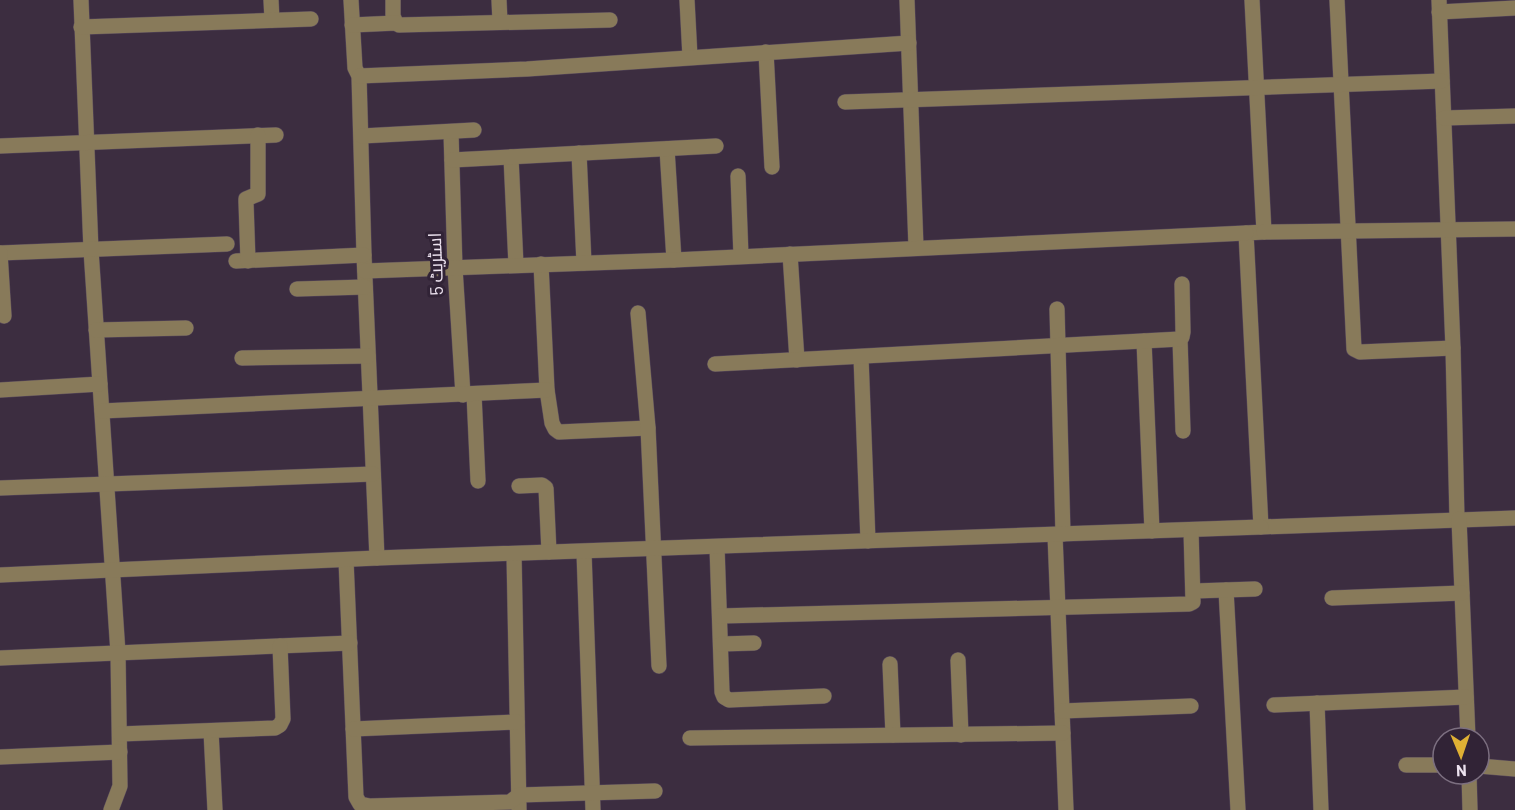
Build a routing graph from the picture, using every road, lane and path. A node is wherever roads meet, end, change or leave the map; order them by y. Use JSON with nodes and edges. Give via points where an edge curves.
{"nodes":[{"id":1,"x":81,"y":0,"type":"edge"},
{"id":2,"x":271,"y":0,"type":"edge"},
{"id":3,"x":351,"y":0,"type":"edge"},
{"id":4,"x":393,"y":0,"type":"edge"},
{"id":5,"x":499,"y":0,"type":"edge"},
{"id":6,"x":687,"y":0,"type":"edge"},
{"id":7,"x":908,"y":0,"type":"edge"},
{"id":8,"x":1252,"y":0,"type":"edge"},
{"id":9,"x":1337,"y":0,"type":"edge"},
{"id":10,"x":1439,"y":6,"type":"edge"},
{"id":11,"x":1515,"y":8,"type":"edge"},
{"id":12,"x":310,"y":19,"type":"dead end"},
{"id":13,"x":272,"y":20,"type":"junction"},
{"id":14,"x":610,"y":20,"type":"dead end"},
{"id":15,"x":500,"y":22,"type":"junction"},
{"id":16,"x":396,"y":23,"type":"junction"},
{"id":17,"x":352,"y":24,"type":"junction"},
{"id":18,"x":81,"y":27,"type":"junction"},
{"id":19,"x":909,"y":43,"type":"junction"},
{"id":20,"x":766,"y":52,"type":"junction"},
{"id":21,"x":690,"y":57,"type":"junction"},
{"id":22,"x":359,"y":76,"type":"junction"},
{"id":23,"x":1442,"y":81,"type":"junction"},
{"id":24,"x":1341,"y":85,"type":"junction"},
{"id":25,"x":1256,"y":88,"type":"junction"},
{"id":26,"x":911,"y":99,"type":"junction"},
{"id":27,"x":845,"y":102,"type":"dead end"},
{"id":28,"x":1515,"y":116,"type":"edge"},
{"id":29,"x":1443,"y":118,"type":"junction"},
{"id":30,"x":474,"y":130,"type":"dead end"},
{"id":31,"x":451,"y":132,"type":"junction"},
{"id":32,"x":258,"y":135,"type":"junction"},
{"id":33,"x":276,"y":135,"type":"dead end"},
{"id":34,"x":362,"y":136,"type":"junction"},
{"id":35,"x":86,"y":143,"type":"junction"},
{"id":36,"x":0,"y":146,"type":"edge"},
{"id":37,"x":716,"y":146,"type":"dead end"},
{"id":38,"x":667,"y":149,"type":"junction"},
{"id":39,"x":579,"y":153,"type":"junction"},
{"id":40,"x":511,"y":157,"type":"junction"},
{"id":41,"x":452,"y":160,"type":"junction"},
{"id":42,"x":772,"y":166,"type":"dead end"},
{"id":43,"x":738,"y":176,"type":"dead end"},
{"id":44,"x":1515,"y":229,"type":"edge"},
{"id":45,"x":1347,"y":230,"type":"junction"},
{"id":46,"x":1447,"y":230,"type":"junction"},
{"id":47,"x":1264,"y":231,"type":"junction"},
{"id":48,"x":1246,"y":233,"type":"junction"},
{"id":49,"x":227,"y":244,"type":"dead end"},
{"id":50,"x":916,"y":247,"type":"junction"},
{"id":51,"x":91,"y":250,"type":"junction"},
{"id":52,"x":0,"y":253,"type":"edge"},
{"id":53,"x":790,"y":254,"type":"junction"},
{"id":54,"x":364,"y":255,"type":"junction"},
{"id":55,"x":741,"y":256,"type":"junction"},
{"id":56,"x":674,"y":260,"type":"junction"},
{"id":57,"x":584,"y":263,"type":"junction"},
{"id":58,"x":541,"y":264,"type":"junction"},
{"id":59,"x":516,"y":265,"type":"junction"},
{"id":60,"x":455,"y":268,"type":"junction"},
{"id":61,"x":365,"y":271,"type":"junction"},
{"id":62,"x":1182,"y":284,"type":"dead end"},
{"id":63,"x":365,"y":287,"type":"junction"},
{"id":64,"x":297,"y":289,"type":"dead end"},
{"id":65,"x":1057,"y":309,"type":"dead end"},
{"id":66,"x":638,"y":313,"type":"dead end"},
{"id":67,"x":4,"y":316,"type":"dead end"},
{"id":68,"x":186,"y":328,"type":"dead end"},
{"id":69,"x":96,"y":330,"type":"junction"},
{"id":70,"x":1179,"y":339,"type":"junction"},
{"id":71,"x":1144,"y":341,"type":"junction"},
{"id":72,"x":1057,"y":344,"type":"junction"},
{"id":73,"x":1452,"y":348,"type":"junction"},
{"id":74,"x":368,"y":356,"type":"junction"},
{"id":75,"x":861,"y":357,"type":"junction"},
{"id":76,"x":242,"y":358,"type":"dead end"},
{"id":77,"x":797,"y":360,"type":"junction"},
{"id":78,"x":715,"y":364,"type":"dead end"},
{"id":79,"x":100,"y":384,"type":"junction"},
{"id":80,"x":0,"y":390,"type":"edge"},
{"id":81,"x":547,"y":390,"type":"junction"},
{"id":82,"x":469,"y":394,"type":"junction"},
{"id":83,"x":371,"y":399,"type":"junction"},
{"id":84,"x":102,"y":411,"type":"junction"},
{"id":85,"x":648,"y":428,"type":"junction"},
{"id":86,"x":1183,"y":431,"type":"dead end"},
{"id":87,"x":373,"y":474,"type":"junction"},
{"id":88,"x":478,"y":481,"type":"dead end"},
{"id":89,"x":107,"y":484,"type":"junction"},
{"id":90,"x":519,"y":486,"type":"dead end"},
{"id":91,"x":0,"y":488,"type":"edge"},
{"id":92,"x":1515,"y":518,"type":"edge"},
{"id":93,"x":1458,"y":519,"type":"junction"},
{"id":94,"x":1261,"y":527,"type":"junction"},
{"id":95,"x":1191,"y":530,"type":"junction"},
{"id":96,"x":1152,"y":531,"type":"junction"},
{"id":97,"x":1059,"y":534,"type":"junction"},
{"id":98,"x":868,"y":541,"type":"junction"},
{"id":99,"x":717,"y":547,"type":"junction"},
{"id":100,"x":654,"y":549,"type":"junction"},
{"id":101,"x":549,"y":552,"type":"junction"},
{"id":102,"x":584,"y":552,"type":"junction"},
{"id":103,"x":514,"y":554,"type":"junction"},
{"id":104,"x":377,"y":558,"type":"junction"},
{"id":105,"x":346,"y":560,"type":"junction"},
{"id":106,"x":113,"y":570,"type":"junction"},
{"id":107,"x":0,"y":575,"type":"edge"},
{"id":108,"x":1255,"y":589,"type":"dead end"},
{"id":109,"x":1226,"y":590,"type":"junction"},
{"id":110,"x":1194,"y":591,"type":"junction"},
{"id":111,"x":1462,"y":593,"type":"junction"},
{"id":112,"x":1332,"y":598,"type":"dead end"},
{"id":113,"x":1058,"y":609,"type":"junction"},
{"id":114,"x":720,"y":616,"type":"junction"},
{"id":115,"x":350,"y":643,"type":"junction"},
{"id":116,"x":754,"y":643,"type":"dead end"},
{"id":117,"x":721,"y":644,"type":"junction"},
{"id":118,"x":280,"y":646,"type":"junction"},
{"id":119,"x":118,"y":653,"type":"junction"},
{"id":120,"x":0,"y":657,"type":"edge"},
{"id":121,"x":958,"y":660,"type":"dead end"},
{"id":122,"x":890,"y":664,"type":"dead end"},
{"id":123,"x":659,"y":666,"type":"dead end"},
{"id":124,"x":824,"y":696,"type":"dead end"},
{"id":125,"x":1466,"y":697,"type":"junction"},
{"id":126,"x":1317,"y":703,"type":"junction"},
{"id":127,"x":1274,"y":705,"type":"dead end"},
{"id":128,"x":1191,"y":706,"type":"dead end"},
{"id":129,"x":1062,"y":711,"type":"junction"},
{"id":130,"x":517,"y":722,"type":"junction"},
{"id":131,"x":1467,"y":726,"type":"edge"},
{"id":132,"x":353,"y":729,"type":"junction"},
{"id":133,"x":211,"y":730,"type":"junction"},
{"id":134,"x":1063,"y":733,"type":"junction"},
{"id":135,"x":120,"y":734,"type":"junction"},
{"id":136,"x":893,"y":735,"type":"junction"},
{"id":137,"x":961,"y":735,"type":"junction"},
{"id":138,"x":690,"y":738,"type":"dead end"},
{"id":139,"x":120,"y":752,"type":"junction"},
{"id":140,"x":0,"y":757,"type":"edge"},
{"id":141,"x":1406,"y":765,"type":"dead end"},
{"id":142,"x":1431,"y":765,"type":"edge"},
{"id":143,"x":1491,"y":767,"type":"edge"},
{"id":144,"x":1515,"y":769,"type":"edge"},
{"id":145,"x":1469,"y":786,"type":"edge"},
{"id":146,"x":654,"y":791,"type":"dead end"},
{"id":147,"x":593,"y":794,"type":"junction"},
{"id":148,"x":519,"y":802,"type":"edge"},
{"id":149,"x":436,"y":807,"type":"edge"},
{"id":150,"x":111,"y":810,"type":"edge"},
{"id":151,"x":215,"y":810,"type":"edge"},
{"id":152,"x":593,"y":810,"type":"edge"},
{"id":153,"x":1066,"y":810,"type":"edge"},
{"id":154,"x":1238,"y":810,"type":"edge"},
{"id":155,"x":1321,"y":810,"type":"edge"},
{"id":156,"x":1470,"y":810,"type":"edge"}],
"edges":[{"from":1,"to":18,"type":"street"},
{"from":2,"to":13,"type":"street"},
{"from":3,"to":17,"type":"street"},
{"from":4,"to":16,"type":"street"},
{"from":5,"to":15,"type":"street"},
{"from":6,"to":21,"type":"street"},
{"from":7,"to":19,"type":"street"},
{"from":8,"to":25,"type":"street"},
{"from":9,"to":24,"type":"street"},
{"from":10,"to":11,"type":"street"},
{"from":10,"to":23,"type":"street"},
{"from":12,"to":13,"type":"street"},
{"from":13,"to":18,"type":"street"},
{"from":14,"to":15,"type":"street"},
{"from":15,"to":16,"type":"street"},
{"from":16,"to":17,"type":"street"},
{"from":17,"to":22,"type":"street"},
{"from":18,"to":35,"type":"street"},
{"from":19,"to":20,"type":"street"},
{"from":19,"to":26,"type":"street"},
{"from":20,"to":21,"type":"street"},
{"from":20,"to":42,"type":"street"},
{"from":21,"to":22,"type":"street"},
{"from":22,"to":34,"type":"street"},
{"from":23,"to":24,"type":"street"},
{"from":23,"to":29,"type":"street"},
{"from":24,"to":25,"type":"street"},
{"from":24,"to":45,"type":"street"},
{"from":25,"to":26,"type":"street"},
{"from":25,"to":47,"type":"street"},
{"from":26,"to":27,"type":"street"},
{"from":26,"to":50,"type":"street"},
{"from":28,"to":29,"type":"street"},
{"from":29,"to":46,"type":"street"},
{"from":30,"to":31,"type":"street"},
{"from":31,"to":34,"type":"street"},
{"from":31,"to":41,"type":"street","name":"اسٹریٹ 5"},
{"from":32,"to":33,"type":"street"},
{"from":32,"to":35,"type":"street"},
{"from":32,"to":54,"type":"street","via":[[258,194],[246,199],[242,261]]},
{"from":34,"to":54,"type":"street"},
{"from":35,"to":36,"type":"street"},
{"from":35,"to":51,"type":"street"},
{"from":37,"to":38,"type":"street"},
{"from":38,"to":39,"type":"street"},
{"from":38,"to":56,"type":"street"},
{"from":39,"to":40,"type":"street"},
{"from":39,"to":57,"type":"street"},
{"from":40,"to":41,"type":"street"},
{"from":40,"to":59,"type":"street"},
{"from":41,"to":60,"type":"street","name":"اسٹریٹ 5"},
{"from":43,"to":55,"type":"street"},
{"from":44,"to":46,"type":"street"},
{"from":45,"to":46,"type":"street"},
{"from":45,"to":47,"type":"street"},
{"from":45,"to":73,"type":"street","via":[[1354,349],[1360,352]]},
{"from":46,"to":73,"type":"street"},
{"from":47,"to":48,"type":"street"},
{"from":48,"to":50,"type":"street"},
{"from":48,"to":94,"type":"street"},
{"from":49,"to":51,"type":"street"},
{"from":50,"to":53,"type":"street"},
{"from":51,"to":52,"type":"street"},
{"from":51,"to":69,"type":"street"},
{"from":52,"to":67,"type":"street"},
{"from":53,"to":55,"type":"street"},
{"from":53,"to":77,"type":"street"},
{"from":54,"to":61,"type":"street"},
{"from":55,"to":56,"type":"street"},
{"from":56,"to":57,"type":"street"},
{"from":57,"to":58,"type":"street"},
{"from":58,"to":59,"type":"street"},
{"from":58,"to":81,"type":"street"},
{"from":59,"to":60,"type":"street"},
{"from":60,"to":61,"type":"street"},
{"from":60,"to":82,"type":"street","name":"اسٹریٹ 5"},
{"from":61,"to":63,"type":"street"},
{"from":62,"to":70,"type":"street","via":[[1184,332]]},
{"from":63,"to":64,"type":"street"},
{"from":63,"to":74,"type":"street"},
{"from":65,"to":72,"type":"street"},
{"from":66,"to":85,"type":"street"},
{"from":68,"to":69,"type":"street"},
{"from":69,"to":79,"type":"street"},
{"from":70,"to":71,"type":"street"},
{"from":70,"to":86,"type":"street"},
{"from":71,"to":72,"type":"street"},
{"from":71,"to":96,"type":"street"},
{"from":72,"to":75,"type":"street"},
{"from":72,"to":97,"type":"street"},
{"from":73,"to":93,"type":"street"},
{"from":74,"to":76,"type":"street"},
{"from":74,"to":83,"type":"street"},
{"from":75,"to":77,"type":"street"},
{"from":75,"to":98,"type":"street"},
{"from":77,"to":78,"type":"street"},
{"from":79,"to":80,"type":"street"},
{"from":79,"to":84,"type":"street"},
{"from":81,"to":82,"type":"street"},
{"from":81,"to":85,"type":"street","via":[[552,423],[559,432]]},
{"from":82,"to":83,"type":"street"},
{"from":82,"to":88,"type":"street","name":"اسٹریٹ 5"},
{"from":83,"to":84,"type":"street"},
{"from":83,"to":87,"type":"street"},
{"from":84,"to":89,"type":"street"},
{"from":85,"to":100,"type":"street"},
{"from":87,"to":89,"type":"street"},
{"from":87,"to":104,"type":"street"},
{"from":89,"to":91,"type":"street"},
{"from":89,"to":106,"type":"street"},
{"from":90,"to":101,"type":"street","via":[[546,488]]},
{"from":92,"to":93,"type":"street"},
{"from":93,"to":94,"type":"street"},
{"from":93,"to":111,"type":"street"},
{"from":94,"to":95,"type":"street"},
{"from":95,"to":96,"type":"street"},
{"from":95,"to":110,"type":"street"},
{"from":96,"to":97,"type":"street"},
{"from":97,"to":98,"type":"street"},
{"from":97,"to":113,"type":"street"},
{"from":98,"to":99,"type":"street"},
{"from":99,"to":100,"type":"street"},
{"from":99,"to":114,"type":"street"},
{"from":100,"to":102,"type":"street"},
{"from":100,"to":123,"type":"street"},
{"from":101,"to":102,"type":"street"},
{"from":101,"to":103,"type":"street"},
{"from":102,"to":147,"type":"street"},
{"from":103,"to":104,"type":"street"},
{"from":103,"to":130,"type":"street"},
{"from":104,"to":105,"type":"street"},
{"from":105,"to":106,"type":"street"},
{"from":105,"to":115,"type":"street"},
{"from":106,"to":107,"type":"street"},
{"from":106,"to":119,"type":"street"},
{"from":108,"to":109,"type":"street"},
{"from":109,"to":110,"type":"street"},
{"from":109,"to":154,"type":"street"},
{"from":110,"to":113,"type":"street","via":[[1193,602],[1189,604]]},
{"from":111,"to":112,"type":"street"},
{"from":111,"to":125,"type":"street"},
{"from":113,"to":114,"type":"street"},
{"from":113,"to":129,"type":"street"},
{"from":114,"to":117,"type":"street"},
{"from":115,"to":118,"type":"street"},
{"from":115,"to":132,"type":"street"},
{"from":116,"to":117,"type":"street"},
{"from":117,"to":124,"type":"street","via":[[722,692],[729,700]]},
{"from":118,"to":119,"type":"street"},
{"from":118,"to":133,"type":"street","via":[[280,725]]},
{"from":119,"to":120,"type":"street"},
{"from":119,"to":135,"type":"street"},
{"from":121,"to":137,"type":"street"},
{"from":122,"to":136,"type":"street"},
{"from":125,"to":126,"type":"street"},
{"from":125,"to":131,"type":"street"},
{"from":126,"to":127,"type":"street"},
{"from":126,"to":155,"type":"street"},
{"from":128,"to":129,"type":"street"},
{"from":129,"to":134,"type":"street"},
{"from":130,"to":132,"type":"street"},
{"from":130,"to":148,"type":"street"},
{"from":132,"to":149,"type":"street","via":[[356,797],[360,804]]},
{"from":133,"to":135,"type":"street"},
{"from":133,"to":151,"type":"street"},
{"from":134,"to":137,"type":"street"},
{"from":134,"to":153,"type":"street"},
{"from":135,"to":139,"type":"street"},
{"from":136,"to":137,"type":"street"},
{"from":136,"to":138,"type":"street"},
{"from":139,"to":140,"type":"street"},
{"from":139,"to":150,"type":"street","via":[[120,786]]},
{"from":141,"to":142,"type":"street"},
{"from":143,"to":144,"type":"street"},
{"from":145,"to":156,"type":"street"},
{"from":146,"to":147,"type":"street"},
{"from":147,"to":148,"type":"street"},
{"from":147,"to":152,"type":"street"},
{"from":148,"to":149,"type":"street"}]}
